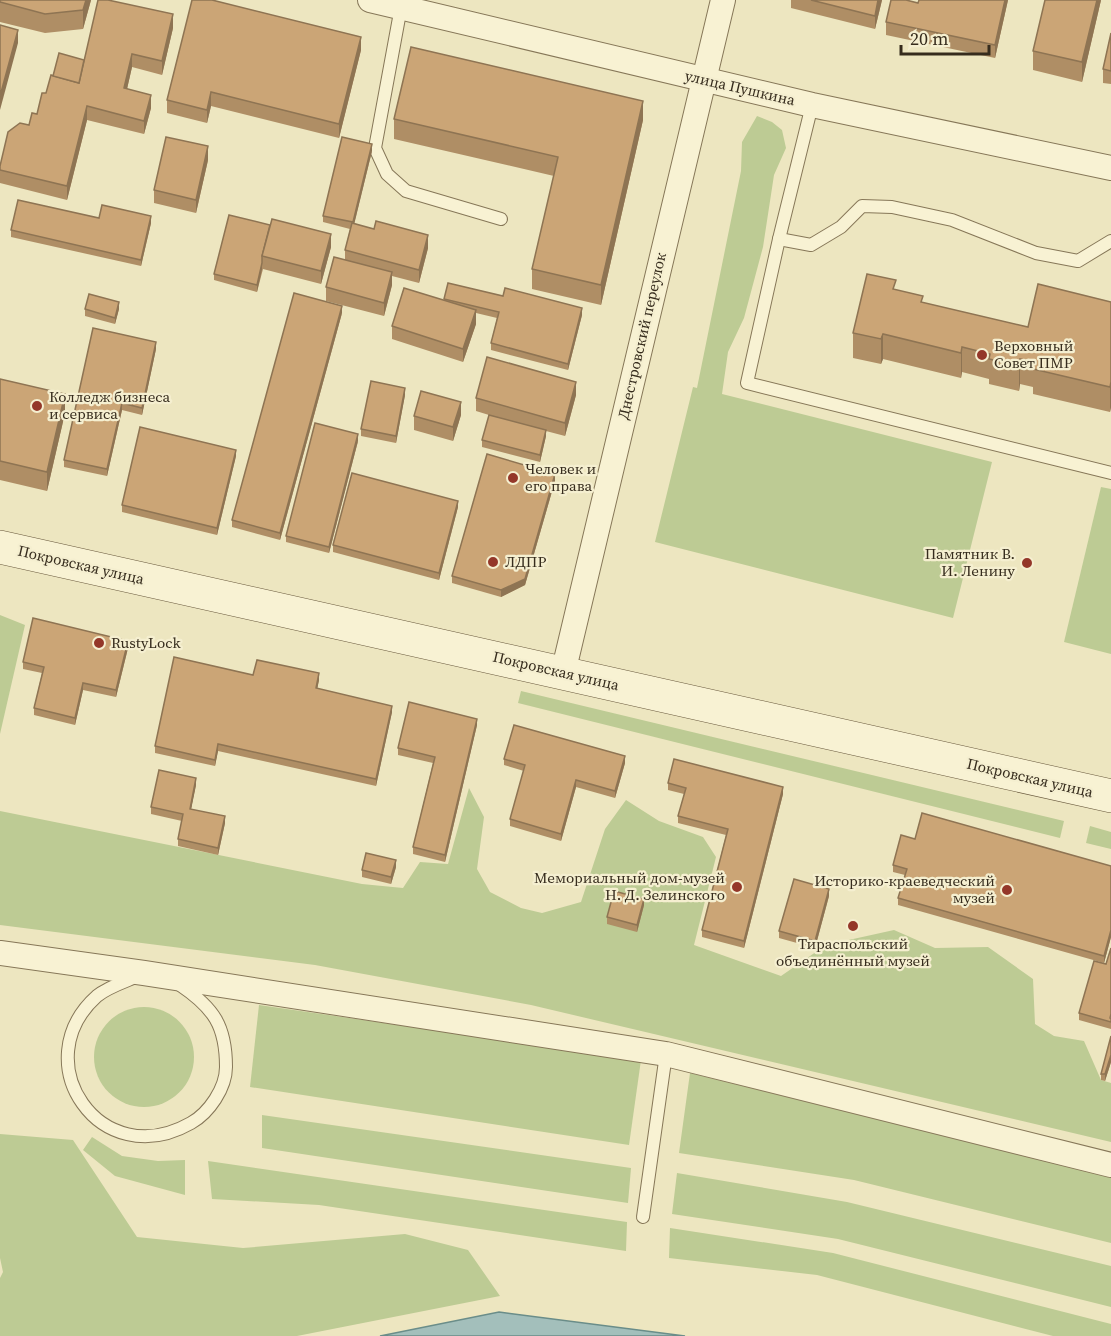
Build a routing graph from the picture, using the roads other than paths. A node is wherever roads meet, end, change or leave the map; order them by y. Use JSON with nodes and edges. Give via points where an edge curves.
{"nodes":[{"id":1,"x":370,"y":0,"type":"edge"},
{"id":2,"x":723,"y":0,"type":"edge"},
{"id":3,"x":401,"y":7,"type":"junction"},
{"id":4,"x":703,"y":80,"type":"junction"},
{"id":5,"x":812,"y":105,"type":"junction"},
{"id":6,"x":1111,"y":168,"type":"edge"},
{"id":7,"x":501,"y":219,"type":"dead end"},
{"id":8,"x":779,"y":239,"type":"junction"},
{"id":9,"x":1111,"y":241,"type":"edge"},
{"id":10,"x":1111,"y":473,"type":"edge"},
{"id":11,"x":0,"y":547,"type":"edge"},
{"id":12,"x":563,"y":673,"type":"junction"},
{"id":13,"x":1111,"y":796,"type":"edge"},
{"id":14,"x":0,"y":953,"type":"edge"},
{"id":15,"x":144,"y":973,"type":"junction"},
{"id":16,"x":169,"y":977,"type":"junction"},
{"id":17,"x":666,"y":1054,"type":"junction"},
{"id":18,"x":1111,"y":1165,"type":"edge"},
{"id":19,"x":643,"y":1217,"type":"dead end"}],
"edges":[{"from":1,"to":3,"type":"street","name":"улица Пушкина"},
{"from":2,"to":4,"type":"street","name":"Днестровский переулок"},
{"from":3,"to":4,"type":"street","name":"улица Пушкина"},
{"from":3,"to":7,"type":"lane","via":[[375,148],[387,174],[406,191]]},
{"from":4,"to":5,"type":"street","name":"улица Пушкина"},
{"from":4,"to":12,"type":"street","name":"Днестровский переулок"},
{"from":5,"to":6,"type":"street","name":"улица Пушкина"},
{"from":5,"to":8,"type":"lane"},
{"from":8,"to":9,"type":"lane","via":[[811,245],[841,227],[862,206],[892,207],[952,220],[1036,253],[1078,261]]},
{"from":8,"to":10,"type":"lane","via":[[747,383]]},
{"from":11,"to":12,"type":"main road","name":"Покровская улица"},
{"from":12,"to":13,"type":"main road","name":"Покровская улица"},
{"from":14,"to":15,"type":"street"},
{"from":15,"to":16,"type":"street"},
{"from":15,"to":16,"type":"lane","via":[[98,995],[80,1015],[70,1038],[68,1063],[81,1102],[99,1122],[140,1138],[174,1133],[197,1120],[217,1096],[226,1073],[226,1045],[216,1018],[198,997]]},
{"from":16,"to":17,"type":"street"},
{"from":17,"to":18,"type":"street"},
{"from":17,"to":19,"type":"lane"}]}
